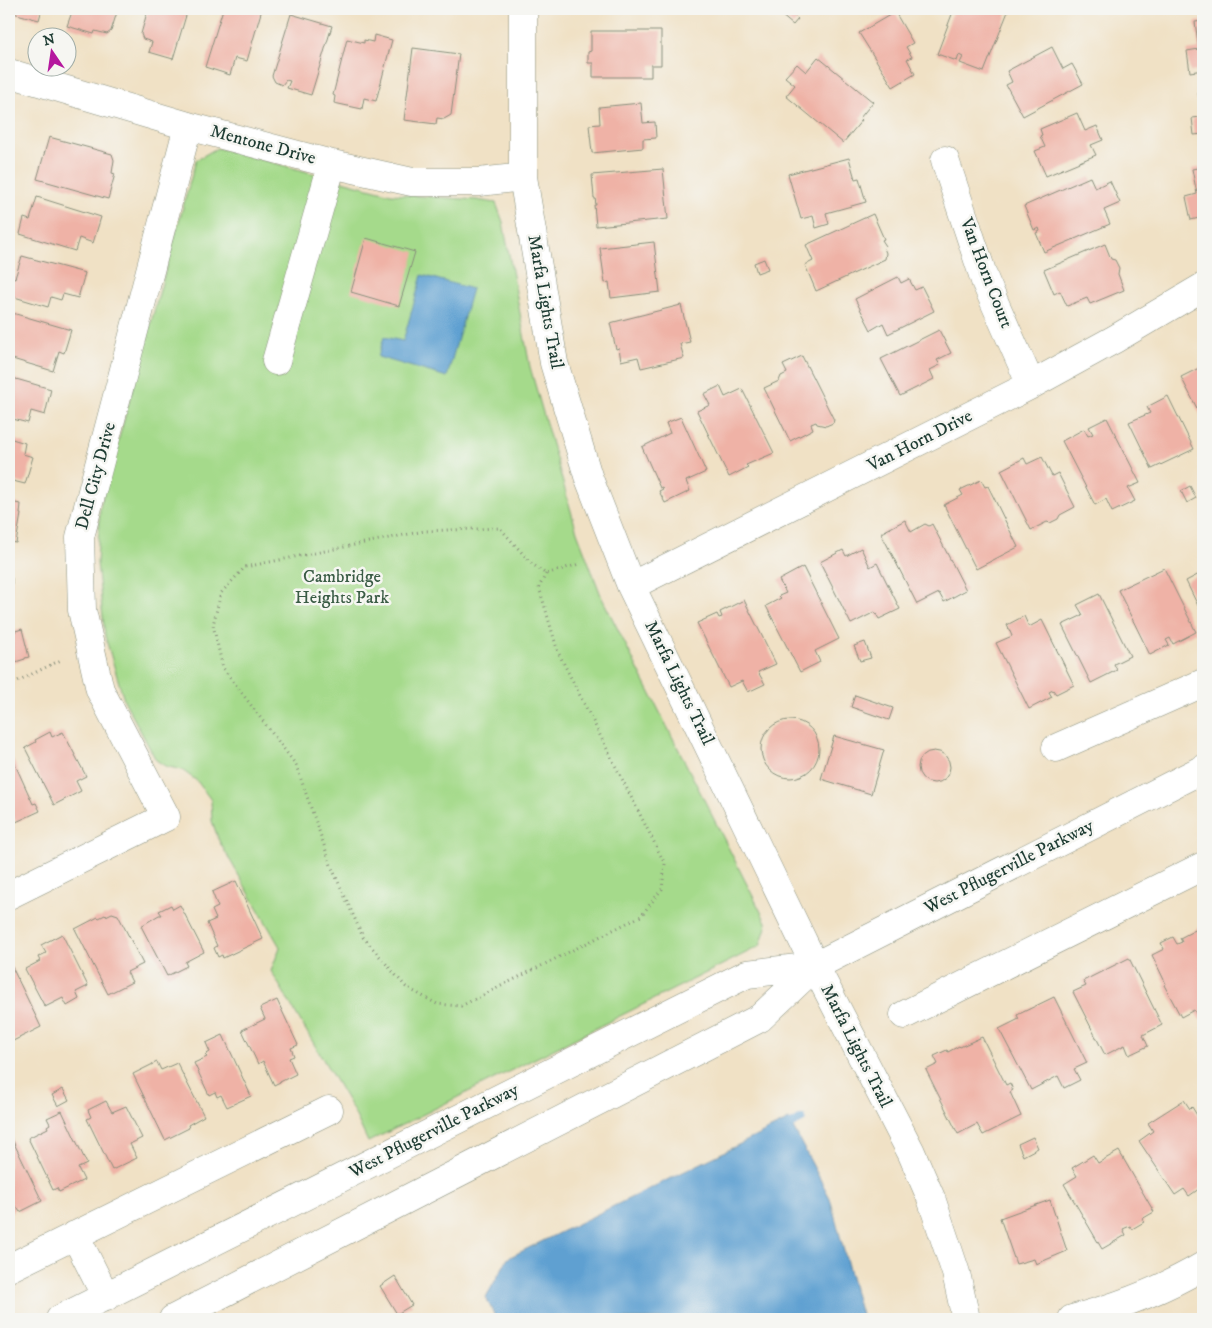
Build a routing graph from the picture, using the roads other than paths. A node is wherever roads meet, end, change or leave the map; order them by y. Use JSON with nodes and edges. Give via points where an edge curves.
{"nodes":[{"id":1,"x":523,"y":9,"type":"edge"},
{"id":2,"x":9,"y":73,"type":"edge"},
{"id":3,"x":188,"y":126,"type":"junction"},
{"id":4,"x":945,"y":160,"type":"dead end"},
{"id":5,"x":332,"y":164,"type":"junction"},
{"id":6,"x":523,"y":177,"type":"junction"},
{"id":7,"x":1203,"y":287,"type":"edge"},
{"id":8,"x":276,"y":361,"type":"dead end"},
{"id":9,"x":1031,"y":385,"type":"junction"},
{"id":10,"x":631,"y":586,"type":"junction"},
{"id":11,"x":1203,"y":683,"type":"edge"},
{"id":12,"x":1056,"y":748,"type":"dead end"},
{"id":13,"x":1203,"y":769,"type":"edge"},
{"id":14,"x":1203,"y":866,"type":"edge"},
{"id":15,"x":9,"y":895,"type":"edge"},
{"id":16,"x":815,"y":966,"type":"junction"},
{"id":17,"x":904,"y":1015,"type":"dead end"},
{"id":18,"x":329,"y":1110,"type":"dead end"},
{"id":19,"x":74,"y":1235,"type":"junction"},
{"id":20,"x":1203,"y":1266,"type":"edge"},
{"id":21,"x":9,"y":1268,"type":"edge"},
{"id":22,"x":106,"y":1297,"type":"junction"},
{"id":23,"x":60,"y":1319,"type":"edge"},
{"id":24,"x":173,"y":1319,"type":"edge"},
{"id":25,"x":966,"y":1319,"type":"edge"},
{"id":26,"x":1072,"y":1319,"type":"edge"}],
"edges":[{"from":1,"to":6,"type":"street","name":"Marfa Lights Trail"},
{"from":2,"to":3,"type":"street","name":"Mentone Drive"},
{"from":3,"to":5,"type":"street","name":"Mentone Drive"},
{"from":3,"to":15,"type":"street","name":"Dell City Drive","via":[[80,537],[82,610],[100,690],[166,817]]},
{"from":4,"to":9,"type":"street","name":"Van Horn Court","via":[[985,281]]},
{"from":5,"to":6,"type":"street","name":"Mentone Drive","via":[[412,182],[479,182]]},
{"from":5,"to":8,"type":"street"},
{"from":6,"to":10,"type":"street","name":"Marfa Lights Trail","via":[[554,363],[588,476]]},
{"from":7,"to":9,"type":"street","name":"Van Horn Drive"},
{"from":9,"to":10,"type":"street","name":"Van Horn Drive"},
{"from":10,"to":16,"type":"street","name":"Marfa Lights Trail"},
{"from":11,"to":12,"type":"street"},
{"from":13,"to":16,"type":"street","name":"West Pflugerville Parkway"},
{"from":14,"to":17,"type":"street"},
{"from":16,"to":22,"type":"street","name":"West Pflugerville Parkway","via":[[747,974]]},
{"from":16,"to":24,"type":"street","name":"West Pflugerville Parkway","via":[[760,1018]]},
{"from":16,"to":25,"type":"street","name":"Marfa Lights Trail","via":[[911,1152],[931,1198],[956,1273]]},
{"from":18,"to":19,"type":"street"},
{"from":19,"to":21,"type":"street"},
{"from":19,"to":22,"type":"street"},
{"from":20,"to":26,"type":"street","via":[[1148,1294]]},
{"from":22,"to":23,"type":"street","name":"West Pflugerville Parkway"}]}
